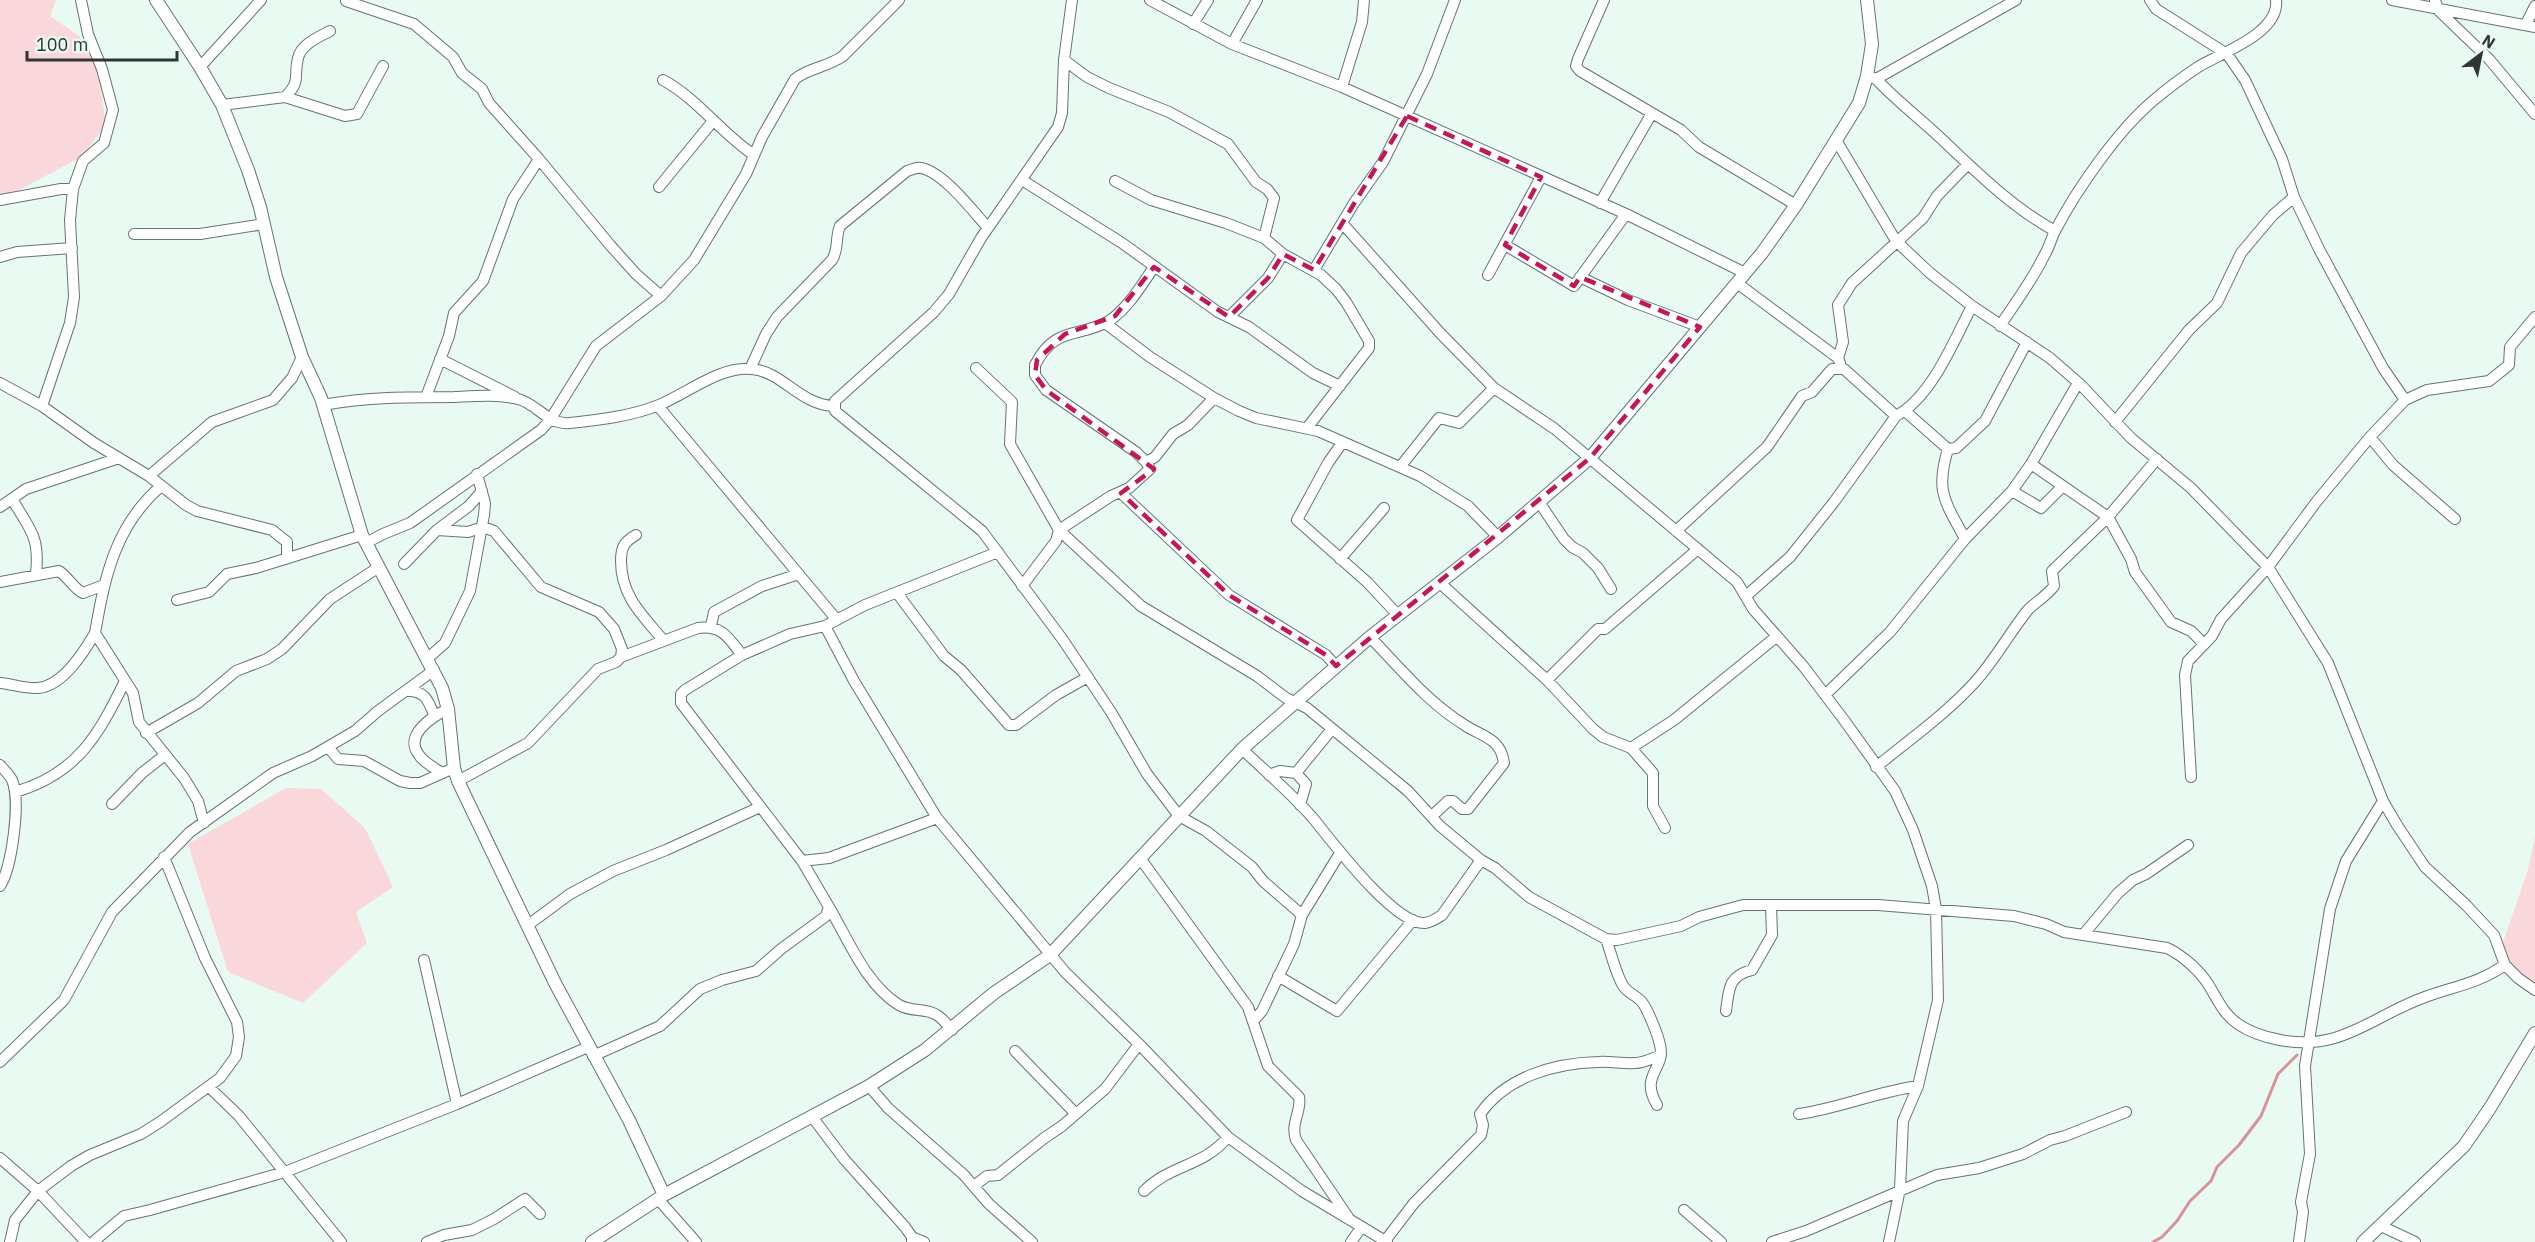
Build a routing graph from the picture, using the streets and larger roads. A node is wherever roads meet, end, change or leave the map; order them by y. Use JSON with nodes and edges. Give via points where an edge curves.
{"nodes":[{"id":1,"x":81,"y":0,"type":"edge"},
{"id":2,"x":156,"y":0,"type":"edge"},
{"id":3,"x":261,"y":0,"type":"edge"},
{"id":4,"x":899,"y":0,"type":"edge"},
{"id":5,"x":1072,"y":0,"type":"edge"},
{"id":6,"x":1150,"y":0,"type":"edge"},
{"id":7,"x":1208,"y":0,"type":"edge"},
{"id":8,"x":1257,"y":0,"type":"edge"},
{"id":9,"x":1364,"y":0,"type":"edge"},
{"id":10,"x":1455,"y":0,"type":"edge"},
{"id":11,"x":1604,"y":0,"type":"edge"},
{"id":12,"x":1867,"y":0,"type":"edge"},
{"id":13,"x":2016,"y":0,"type":"edge"},
{"id":14,"x":2150,"y":0,"type":"edge"},
{"id":15,"x":2276,"y":0,"type":"edge"},
{"id":16,"x":2392,"y":0,"type":"edge"},
{"id":17,"x":345,"y":1,"type":"edge"},
{"id":18,"x":2436,"y":5,"type":"edge"},
{"id":19,"x":2535,"y":6,"type":"edge"},
{"id":20,"x":1193,"y":24,"type":"junction"},
{"id":21,"x":2531,"y":26,"type":"edge"},
{"id":22,"x":330,"y":31,"type":"dead end"},
{"id":23,"x":1232,"y":44,"type":"junction"},
{"id":24,"x":2227,"y":54,"type":"junction"},
{"id":25,"x":1064,"y":60,"type":"junction"},
{"id":26,"x":383,"y":66,"type":"dead end"},
{"id":27,"x":200,"y":67,"type":"junction"},
{"id":28,"x":1872,"y":78,"type":"junction"},
{"id":29,"x":663,"y":80,"type":"dead end"},
{"id":30,"x":1342,"y":87,"type":"junction"},
{"id":31,"x":285,"y":96,"type":"junction"},
{"id":32,"x":222,"y":105,"type":"junction"},
{"id":33,"x":1652,"y":113,"type":"junction"},
{"id":34,"x":2535,"y":114,"type":"edge"},
{"id":35,"x":1407,"y":116,"type":"junction"},
{"id":36,"x":713,"y":121,"type":"junction"},
{"id":37,"x":1836,"y":140,"type":"junction"},
{"id":38,"x":754,"y":154,"type":"junction"},
{"id":39,"x":539,"y":159,"type":"junction"},
{"id":40,"x":1967,"y":165,"type":"junction"},
{"id":41,"x":1541,"y":177,"type":"junction"},
{"id":42,"x":1022,"y":180,"type":"junction"},
{"id":43,"x":1114,"y":181,"type":"dead end"},
{"id":44,"x":659,"y":187,"type":"dead end"},
{"id":45,"x":74,"y":189,"type":"junction"},
{"id":46,"x":2294,"y":197,"type":"junction"},
{"id":47,"x":0,"y":200,"type":"edge"},
{"id":48,"x":1600,"y":203,"type":"junction"},
{"id":49,"x":1796,"y":205,"type":"junction"},
{"id":50,"x":1626,"y":214,"type":"junction"},
{"id":51,"x":1342,"y":223,"type":"junction"},
{"id":52,"x":264,"y":225,"type":"junction"},
{"id":53,"x":988,"y":228,"type":"junction"},
{"id":54,"x":2055,"y":231,"type":"junction"},
{"id":55,"x":134,"y":234,"type":"dead end"},
{"id":56,"x":1264,"y":238,"type":"junction"},
{"id":57,"x":1896,"y":242,"type":"junction"},
{"id":58,"x":1505,"y":245,"type":"junction"},
{"id":59,"x":72,"y":248,"type":"junction"},
{"id":60,"x":1283,"y":254,"type":"junction"},
{"id":61,"x":0,"y":257,"type":"edge"},
{"id":62,"x":1154,"y":267,"type":"junction"},
{"id":63,"x":1314,"y":270,"type":"junction"},
{"id":64,"x":1488,"y":275,"type":"dead end"},
{"id":65,"x":1580,"y":277,"type":"junction"},
{"id":66,"x":1741,"y":278,"type":"junction"},
{"id":67,"x":661,"y":297,"type":"junction"},
{"id":68,"x":1972,"y":306,"type":"junction"},
{"id":69,"x":1229,"y":317,"type":"junction"},
{"id":70,"x":2535,"y":317,"type":"edge"},
{"id":71,"x":1105,"y":323,"type":"junction"},
{"id":72,"x":2000,"y":326,"type":"junction"},
{"id":73,"x":1700,"y":327,"type":"junction"},
{"id":74,"x":2027,"y":342,"type":"junction"},
{"id":75,"x":302,"y":357,"type":"junction"},
{"id":76,"x":1838,"y":358,"type":"junction"},
{"id":77,"x":441,"y":359,"type":"junction"},
{"id":78,"x":976,"y":368,"type":"dead end"},
{"id":79,"x":750,"y":369,"type":"junction"},
{"id":80,"x":1844,"y":369,"type":"junction"},
{"id":81,"x":0,"y":383,"type":"edge"},
{"id":82,"x":2078,"y":383,"type":"junction"},
{"id":83,"x":1340,"y":386,"type":"junction"},
{"id":84,"x":1494,"y":388,"type":"junction"},
{"id":85,"x":426,"y":397,"type":"junction"},
{"id":86,"x":1214,"y":398,"type":"junction"},
{"id":87,"x":520,"y":399,"type":"junction"},
{"id":88,"x":2405,"y":400,"type":"junction"},
{"id":89,"x":323,"y":405,"type":"junction"},
{"id":90,"x":42,"y":406,"type":"junction"},
{"id":91,"x":658,"y":406,"type":"junction"},
{"id":92,"x":833,"y":406,"type":"junction"},
{"id":93,"x":1901,"y":413,"type":"junction"},
{"id":94,"x":550,"y":420,"type":"junction"},
{"id":95,"x":2115,"y":422,"type":"junction"},
{"id":96,"x":1306,"y":428,"type":"junction"},
{"id":97,"x":2370,"y":437,"type":"junction"},
{"id":98,"x":1342,"y":443,"type":"junction"},
{"id":99,"x":1948,"y":448,"type":"junction"},
{"id":100,"x":119,"y":458,"type":"junction"},
{"id":101,"x":1590,"y":458,"type":"junction"},
{"id":102,"x":2157,"y":459,"type":"junction"},
{"id":103,"x":1146,"y":462,"type":"junction"},
{"id":104,"x":2031,"y":464,"type":"junction"},
{"id":105,"x":1400,"y":467,"type":"junction"},
{"id":106,"x":477,"y":474,"type":"junction"},
{"id":107,"x":148,"y":476,"type":"junction"},
{"id":108,"x":161,"y":486,"type":"junction"},
{"id":109,"x":2062,"y":487,"type":"junction"},
{"id":110,"x":482,"y":491,"type":"junction"},
{"id":111,"x":2012,"y":491,"type":"junction"},
{"id":112,"x":1121,"y":493,"type":"junction"},
{"id":113,"x":12,"y":499,"type":"junction"},
{"id":114,"x":1539,"y":502,"type":"junction"},
{"id":115,"x":0,"y":507,"type":"edge"},
{"id":116,"x":1384,"y":508,"type":"dead end"},
{"id":117,"x":2108,"y":517,"type":"junction"},
{"id":118,"x":2455,"y":519,"type":"dead end"},
{"id":119,"x":483,"y":527,"type":"junction"},
{"id":120,"x":437,"y":530,"type":"junction"},
{"id":121,"x":1059,"y":530,"type":"junction"},
{"id":122,"x":1676,"y":531,"type":"junction"},
{"id":123,"x":636,"y":535,"type":"dead end"},
{"id":124,"x":1498,"y":537,"type":"junction"},
{"id":125,"x":364,"y":539,"type":"junction"},
{"id":126,"x":1965,"y":539,"type":"junction"},
{"id":127,"x":1698,"y":549,"type":"junction"},
{"id":128,"x":998,"y":552,"type":"junction"},
{"id":129,"x":287,"y":558,"type":"junction"},
{"id":130,"x":1340,"y":559,"type":"junction"},
{"id":131,"x":404,"y":564,"type":"dead end"},
{"id":132,"x":379,"y":567,"type":"junction"},
{"id":133,"x":2268,"y":567,"type":"junction"},
{"id":134,"x":36,"y":574,"type":"junction"},
{"id":135,"x":799,"y":574,"type":"junction"},
{"id":136,"x":0,"y":582,"type":"edge"},
{"id":137,"x":1440,"y":583,"type":"junction"},
{"id":138,"x":104,"y":585,"type":"junction"},
{"id":139,"x":1022,"y":586,"type":"junction"},
{"id":140,"x":1611,"y":590,"type":"dead end"},
{"id":141,"x":897,"y":594,"type":"junction"},
{"id":142,"x":1746,"y":596,"type":"junction"},
{"id":143,"x":177,"y":600,"type":"dead end"},
{"id":144,"x":1398,"y":615,"type":"junction"},
{"id":145,"x":837,"y":620,"type":"junction"},
{"id":146,"x":711,"y":626,"type":"junction"},
{"id":147,"x":825,"y":626,"type":"junction"},
{"id":148,"x":95,"y":633,"type":"junction"},
{"id":149,"x":1370,"y":637,"type":"junction"},
{"id":150,"x":1776,"y":637,"type":"junction"},
{"id":151,"x":664,"y":641,"type":"junction"},
{"id":152,"x":2204,"y":644,"type":"junction"},
{"id":153,"x":742,"y":655,"type":"junction"},
{"id":154,"x":621,"y":657,"type":"junction"},
{"id":155,"x":428,"y":658,"type":"junction"},
{"id":156,"x":1336,"y":666,"type":"junction"},
{"id":157,"x":434,"y":670,"type":"junction"},
{"id":158,"x":1088,"y":677,"type":"junction"},
{"id":159,"x":1547,"y":680,"type":"junction"},
{"id":160,"x":125,"y":681,"type":"junction"},
{"id":161,"x":0,"y":683,"type":"edge"},
{"id":162,"x":406,"y":691,"type":"junction"},
{"id":163,"x":1825,"y":695,"type":"junction"},
{"id":164,"x":1296,"y":702,"type":"junction"},
{"id":165,"x":448,"y":709,"type":"junction"},
{"id":166,"x":435,"y":715,"type":"junction"},
{"id":167,"x":1332,"y":729,"type":"junction"},
{"id":168,"x":146,"y":733,"type":"junction"},
{"id":169,"x":328,"y":747,"type":"junction"},
{"id":170,"x":1631,"y":747,"type":"junction"},
{"id":171,"x":1242,"y":749,"type":"junction"},
{"id":172,"x":165,"y":755,"type":"junction"},
{"id":173,"x":0,"y":765,"type":"edge"},
{"id":174,"x":1876,"y":767,"type":"junction"},
{"id":175,"x":448,"y":770,"type":"junction"},
{"id":176,"x":1296,"y":773,"type":"junction"},
{"id":177,"x":1269,"y":775,"type":"junction"},
{"id":178,"x":2191,"y":777,"type":"dead end"},
{"id":179,"x":458,"y":781,"type":"junction"},
{"id":180,"x":15,"y":792,"type":"junction"},
{"id":181,"x":2383,"y":801,"type":"junction"},
{"id":182,"x":112,"y":804,"type":"dead end"},
{"id":183,"x":1300,"y":805,"type":"junction"},
{"id":184,"x":760,"y":807,"type":"junction"},
{"id":185,"x":1179,"y":816,"type":"junction"},
{"id":186,"x":1432,"y":816,"type":"junction"},
{"id":187,"x":937,"y":818,"type":"junction"},
{"id":188,"x":204,"y":823,"type":"junction"},
{"id":189,"x":1665,"y":828,"type":"dead end"},
{"id":190,"x":2188,"y":845,"type":"dead end"},
{"id":191,"x":1340,"y":853,"type":"junction"},
{"id":192,"x":164,"y":857,"type":"junction"},
{"id":193,"x":1140,"y":858,"type":"junction"},
{"id":194,"x":1481,"y":860,"type":"junction"},
{"id":195,"x":802,"y":861,"type":"junction"},
{"id":196,"x":0,"y":886,"type":"edge"},
{"id":197,"x":1771,"y":905,"type":"junction"},
{"id":198,"x":829,"y":907,"type":"junction"},
{"id":199,"x":1936,"y":909,"type":"junction"},
{"id":200,"x":1302,"y":915,"type":"junction"},
{"id":201,"x":1413,"y":920,"type":"junction"},
{"id":202,"x":528,"y":925,"type":"junction"},
{"id":203,"x":2084,"y":935,"type":"junction"},
{"id":204,"x":1606,"y":939,"type":"junction"},
{"id":205,"x":1050,"y":955,"type":"junction"},
{"id":206,"x":424,"y":960,"type":"dead end"},
{"id":207,"x":2505,"y":965,"type":"junction"},
{"id":208,"x":1278,"y":976,"type":"junction"},
{"id":209,"x":2535,"y":990,"type":"edge"},
{"id":210,"x":1726,"y":1011,"type":"dead end"},
{"id":211,"x":1254,"y":1020,"type":"junction"},
{"id":212,"x":952,"y":1030,"type":"junction"},
{"id":213,"x":2535,"y":1034,"type":"edge"},
{"id":214,"x":2309,"y":1042,"type":"junction"},
{"id":215,"x":1139,"y":1044,"type":"junction"},
{"id":216,"x":591,"y":1051,"type":"junction"},
{"id":217,"x":1015,"y":1051,"type":"dead end"},
{"id":218,"x":1661,"y":1054,"type":"junction"},
{"id":219,"x":0,"y":1062,"type":"edge"},
{"id":220,"x":868,"y":1086,"type":"junction"},
{"id":221,"x":1918,"y":1086,"type":"junction"},
{"id":222,"x":209,"y":1087,"type":"junction"},
{"id":223,"x":457,"y":1104,"type":"junction"},
{"id":224,"x":1657,"y":1105,"type":"dead end"},
{"id":225,"x":2126,"y":1112,"type":"dead end"},
{"id":226,"x":1075,"y":1113,"type":"junction"},
{"id":227,"x":1799,"y":1114,"type":"dead end"},
{"id":228,"x":813,"y":1118,"type":"junction"},
{"id":229,"x":1228,"y":1137,"type":"junction"},
{"id":230,"x":0,"y":1158,"type":"edge"},
{"id":231,"x":285,"y":1172,"type":"junction"},
{"id":232,"x":974,"y":1186,"type":"junction"},
{"id":233,"x":1900,"y":1189,"type":"junction"},
{"id":234,"x":38,"y":1191,"type":"junction"},
{"id":235,"x":1144,"y":1191,"type":"dead end"},
{"id":236,"x":661,"y":1197,"type":"junction"},
{"id":237,"x":1684,"y":1210,"type":"dead end"},
{"id":238,"x":540,"y":1214,"type":"dead end"},
{"id":239,"x":1358,"y":1226,"type":"junction"},
{"id":240,"x":2381,"y":1226,"type":"junction"},
{"id":241,"x":13,"y":1229,"type":"junction"},
{"id":242,"x":0,"y":1231,"type":"edge"},
{"id":243,"x":912,"y":1239,"type":"edge"},
{"id":244,"x":10,"y":1242,"type":"edge"},
{"id":245,"x":86,"y":1242,"type":"edge"},
{"id":246,"x":93,"y":1242,"type":"edge"},
{"id":247,"x":341,"y":1242,"type":"edge"},
{"id":248,"x":427,"y":1242,"type":"edge"},
{"id":249,"x":592,"y":1242,"type":"edge"},
{"id":250,"x":696,"y":1242,"type":"edge"},
{"id":251,"x":924,"y":1242,"type":"edge"},
{"id":252,"x":1032,"y":1242,"type":"edge"},
{"id":253,"x":1351,"y":1242,"type":"edge"},
{"id":254,"x":1386,"y":1242,"type":"edge"},
{"id":255,"x":1721,"y":1242,"type":"edge"},
{"id":256,"x":1772,"y":1242,"type":"edge"},
{"id":257,"x":1889,"y":1242,"type":"edge"},
{"id":258,"x":2299,"y":1242,"type":"edge"},
{"id":259,"x":2363,"y":1242,"type":"edge"},
{"id":260,"x":2415,"y":1242,"type":"edge"}],
"edges":[{"from":1,"to":45,"type":"street","via":[[113,110],[104,143],[83,161]]},
{"from":2,"to":27,"type":"street"},
{"from":3,"to":27,"type":"street"},
{"from":4,"to":38,"type":"street","via":[[833,64],[795,79]]},
{"from":5,"to":25,"type":"street"},
{"from":6,"to":20,"type":"street"},
{"from":7,"to":20,"type":"street"},
{"from":8,"to":23,"type":"street"},
{"from":9,"to":30,"type":"street","via":[[1362,22]]},
{"from":10,"to":35,"type":"street"},
{"from":11,"to":33,"type":"street","via":[[1575,66]]},
{"from":12,"to":28,"type":"street"},
{"from":13,"to":28,"type":"street"},
{"from":14,"to":24,"type":"street","via":[[2156,9]]},
{"from":15,"to":24,"type":"street","via":[[2274,18]]},
{"from":16,"to":18,"type":"street"},
{"from":17,"to":39,"type":"street","via":[[414,24],[428,33],[453,57],[462,74],[482,89],[489,103]]},
{"from":18,"to":21,"type":"street"},
{"from":18,"to":34,"type":"street"},
{"from":19,"to":21,"type":"street"},
{"from":20,"to":23,"type":"street"},
{"from":22,"to":31,"type":"street","via":[[308,43],[298,57],[298,80]]},
{"from":23,"to":30,"type":"street"},
{"from":24,"to":46,"type":"street","via":[[2245,80],[2282,159]]},
{"from":24,"to":54,"type":"street","via":[[2201,65],[2138,114],[2094,168]]},
{"from":25,"to":42,"type":"street","via":[[1058,127]]},
{"from":25,"to":56,"type":"street","via":[[1101,84],[1168,112],[1228,144],[1256,182],[1274,198]]},
{"from":26,"to":31,"type":"street","via":[[357,114],[345,116]]},
{"from":27,"to":32,"type":"street"},
{"from":28,"to":37,"type":"street"},
{"from":28,"to":40,"type":"street"},
{"from":29,"to":36,"type":"street"},
{"from":30,"to":35,"type":"street"},
{"from":31,"to":32,"type":"street"},
{"from":32,"to":52,"type":"street","via":[[248,170]]},
{"from":33,"to":48,"type":"street"},
{"from":33,"to":49,"type":"street","via":[[1681,130],[1699,147]]},
{"from":35,"to":41,"type":"street"},
{"from":35,"to":51,"type":"street","via":[[1383,162]]},
{"from":36,"to":38,"type":"street"},
{"from":36,"to":44,"type":"street"},
{"from":37,"to":49,"type":"street"},
{"from":37,"to":57,"type":"street"},
{"from":38,"to":67,"type":"street","via":[[694,260]]},
{"from":39,"to":67,"type":"street","via":[[610,245]]},
{"from":39,"to":77,"type":"street","via":[[513,199],[483,281],[454,313]]},
{"from":40,"to":54,"type":"street","via":[[2031,218]]},
{"from":40,"to":57,"type":"street","via":[[1937,196],[1923,218]]},
{"from":41,"to":48,"type":"street"},
{"from":41,"to":58,"type":"street"},
{"from":42,"to":53,"type":"street"},
{"from":42,"to":62,"type":"street"},
{"from":43,"to":56,"type":"street","via":[[1151,200]]},
{"from":45,"to":47,"type":"street"},
{"from":45,"to":59,"type":"street"},
{"from":46,"to":88,"type":"street","via":[[2383,368]]},
{"from":46,"to":95,"type":"street","via":[[2241,253],[2217,303],[2189,330]]},
{"from":48,"to":50,"type":"street"},
{"from":49,"to":66,"type":"street"},
{"from":50,"to":65,"type":"street"},
{"from":50,"to":66,"type":"street"},
{"from":51,"to":63,"type":"street"},
{"from":51,"to":84,"type":"street"},
{"from":52,"to":55,"type":"street","via":[[200,234]]},
{"from":52,"to":75,"type":"street"},
{"from":53,"to":79,"type":"street","via":[[948,185],[927,169],[907,171],[840,226],[832,260],[777,317]]},
{"from":53,"to":92,"type":"street","via":[[955,285],[934,312]]},
{"from":54,"to":72,"type":"street","via":[[2045,256]]},
{"from":56,"to":60,"type":"street"},
{"from":57,"to":68,"type":"street"},
{"from":57,"to":76,"type":"street","via":[[1852,283],[1838,305],[1843,342]]},
{"from":58,"to":64,"type":"street"},
{"from":58,"to":65,"type":"street","via":[[1574,286]]},
{"from":59,"to":61,"type":"street"},
{"from":59,"to":90,"type":"street","via":[[74,297],[70,323]]},
{"from":60,"to":63,"type":"street"},
{"from":60,"to":69,"type":"street","via":[[1268,278]]},
{"from":62,"to":69,"type":"street"},
{"from":62,"to":71,"type":"street","via":[[1129,303]]},
{"from":63,"to":83,"type":"street","via":[[1336,289],[1369,340],[1369,348]]},
{"from":65,"to":73,"type":"street"},
{"from":66,"to":73,"type":"street"},
{"from":66,"to":76,"type":"street"},
{"from":67,"to":94,"type":"street","via":[[596,346]]},
{"from":68,"to":72,"type":"street"},
{"from":68,"to":93,"type":"street","via":[[1931,382]]},
{"from":69,"to":83,"type":"street","via":[[1250,327],[1313,373]]},
{"from":70,"to":88,"type":"street","via":[[2510,347],[2509,364],[2489,381],[2427,390]]},
{"from":71,"to":86,"type":"street"},
{"from":71,"to":103,"type":"street","via":[[1058,338],[1037,360],[1035,375],[1051,395]]},
{"from":72,"to":74,"type":"street"},
{"from":73,"to":101,"type":"street"},
{"from":74,"to":82,"type":"street"},
{"from":74,"to":99,"type":"street","via":[[1985,421],[1956,448]]},
{"from":75,"to":89,"type":"street"},
{"from":75,"to":107,"type":"street","via":[[273,400],[212,422]]},
{"from":76,"to":80,"type":"street"},
{"from":77,"to":85,"type":"street"},
{"from":77,"to":87,"type":"street"},
{"from":78,"to":121,"type":"street","via":[[1012,402],[1010,444]]},
{"from":79,"to":91,"type":"street","via":[[716,377]]},
{"from":79,"to":92,"type":"street","via":[[775,377],[818,405]]},
{"from":80,"to":93,"type":"street"},
{"from":80,"to":122,"type":"street","via":[[1832,369],[1812,392],[1802,396],[1767,447]]},
{"from":81,"to":90,"type":"street"},
{"from":82,"to":95,"type":"street"},
{"from":82,"to":104,"type":"street"},
{"from":83,"to":96,"type":"street"},
{"from":84,"to":101,"type":"street"},
{"from":84,"to":105,"type":"street","via":[[1459,423],[1439,418]]},
{"from":85,"to":87,"type":"street"},
{"from":85,"to":89,"type":"street","via":[[361,398]]},
{"from":86,"to":96,"type":"street","via":[[1256,418]]},
{"from":86,"to":103,"type":"street"},
{"from":87,"to":94,"type":"street"},
{"from":88,"to":97,"type":"street"},
{"from":89,"to":125,"type":"street"},
{"from":90,"to":100,"type":"street"},
{"from":91,"to":94,"type":"street","via":[[567,423]]},
{"from":91,"to":135,"type":"street"},
{"from":92,"to":128,"type":"street","via":[[834,411],[967,518]]},
{"from":93,"to":99,"type":"street"},
{"from":93,"to":142,"type":"street","via":[[1790,557]]},
{"from":94,"to":106,"type":"street"},
{"from":95,"to":102,"type":"street"},
{"from":96,"to":98,"type":"street"},
{"from":97,"to":118,"type":"street","via":[[2393,465]]},
{"from":97,"to":133,"type":"street"},
{"from":98,"to":105,"type":"street"},
{"from":98,"to":130,"type":"street","via":[[1297,520]]},
{"from":99,"to":126,"type":"street","via":[[1941,473],[1944,500]]},
{"from":100,"to":107,"type":"street"},
{"from":100,"to":113,"type":"street","via":[[26,489]]},
{"from":101,"to":114,"type":"street"},
{"from":101,"to":122,"type":"street"},
{"from":102,"to":117,"type":"street"},
{"from":102,"to":133,"type":"street"},
{"from":103,"to":112,"type":"street","via":[[1148,472]]},
{"from":104,"to":109,"type":"street"},
{"from":104,"to":111,"type":"street"},
{"from":105,"to":124,"type":"street","via":[[1453,495]]},
{"from":106,"to":110,"type":"street"},
{"from":106,"to":125,"type":"street","via":[[410,524]]},
{"from":107,"to":108,"type":"street"},
{"from":108,"to":129,"type":"street","via":[[197,511],[281,535],[287,542]]},
{"from":108,"to":138,"type":"street","via":[[143,502],[126,528]]},
{"from":109,"to":111,"type":"street","via":[[2041,508]]},
{"from":109,"to":117,"type":"street"},
{"from":110,"to":119,"type":"street"},
{"from":110,"to":120,"type":"street"},
{"from":111,"to":126,"type":"street"},
{"from":112,"to":121,"type":"street"},
{"from":112,"to":156,"type":"street","via":[[1229,595],[1326,655]]},
{"from":113,"to":115,"type":"street"},
{"from":113,"to":134,"type":"street","via":[[36,540]]},
{"from":114,"to":124,"type":"street"},
{"from":114,"to":140,"type":"street","via":[[1564,539],[1598,568]]},
{"from":116,"to":130,"type":"street"},
{"from":117,"to":152,"type":"street","via":[[2135,572],[2171,622],[2191,631]]},
{"from":117,"to":174,"type":"street","via":[[2052,571],[2054,586],[2026,613],[1975,682]]},
{"from":119,"to":120,"type":"street","via":[[468,532]]},
{"from":119,"to":154,"type":"street","via":[[494,531],[542,587],[599,612],[620,640]]},
{"from":119,"to":155,"type":"street","via":[[467,598],[445,644]]},
{"from":120,"to":131,"type":"street"},
{"from":121,"to":139,"type":"street","via":[[1056,541]]},
{"from":121,"to":164,"type":"street","via":[[1141,606]]},
{"from":122,"to":127,"type":"street"},
{"from":123,"to":151,"type":"street","via":[[621,549],[624,588]]},
{"from":124,"to":137,"type":"street"},
{"from":125,"to":129,"type":"street"},
{"from":125,"to":132,"type":"street"},
{"from":126,"to":163,"type":"street","via":[[1890,632]]},
{"from":127,"to":142,"type":"street","via":[[1737,582]]},
{"from":127,"to":159,"type":"street","via":[[1605,629],[1598,629]]},
{"from":128,"to":139,"type":"street"},
{"from":128,"to":141,"type":"street"},
{"from":129,"to":143,"type":"street","via":[[227,574],[209,592]]},
{"from":130,"to":144,"type":"street"},
{"from":132,"to":155,"type":"street"},
{"from":132,"to":168,"type":"street","via":[[330,599],[282,650],[236,671],[198,703]]},
{"from":133,"to":152,"type":"street"},
{"from":133,"to":181,"type":"street","via":[[2328,663]]},
{"from":134,"to":136,"type":"street"},
{"from":134,"to":138,"type":"street","via":[[59,571],[83,593]]},
{"from":135,"to":145,"type":"street"},
{"from":135,"to":146,"type":"street","via":[[762,586],[714,612]]},
{"from":137,"to":144,"type":"street"},
{"from":137,"to":159,"type":"street"},
{"from":138,"to":148,"type":"street"},
{"from":139,"to":158,"type":"street"},
{"from":141,"to":145,"type":"street"},
{"from":141,"to":158,"type":"street","via":[[944,656],[1009,725],[1016,725]]},
{"from":142,"to":150,"type":"street"},
{"from":144,"to":149,"type":"street"},
{"from":145,"to":147,"type":"street"},
{"from":146,"to":151,"type":"street"},
{"from":146,"to":153,"type":"street","via":[[720,629]]},
{"from":147,"to":153,"type":"street","via":[[790,634]]},
{"from":147,"to":187,"type":"street"},
{"from":148,"to":160,"type":"street"},
{"from":148,"to":161,"type":"street","via":[[63,676],[40,688]]},
{"from":149,"to":156,"type":"street"},
{"from":149,"to":186,"type":"street","via":[[1438,708],[1502,750],[1504,763],[1468,809],[1448,801]]},
{"from":150,"to":163,"type":"street"},
{"from":150,"to":170,"type":"street","via":[[1674,720]]},
{"from":151,"to":154,"type":"street"},
{"from":152,"to":178,"type":"street","via":[[2188,661],[2185,675]]},
{"from":153,"to":184,"type":"street","via":[[685,690],[680,698]]},
{"from":154,"to":179,"type":"street","via":[[598,669],[528,743]]},
{"from":155,"to":157,"type":"street"},
{"from":156,"to":164,"type":"street"},
{"from":157,"to":162,"type":"street"},
{"from":157,"to":165,"type":"street"},
{"from":158,"to":185,"type":"street","via":[[1147,774]]},
{"from":159,"to":170,"type":"street","via":[[1593,729]]},
{"from":160,"to":168,"type":"street"},
{"from":160,"to":180,"type":"street","via":[[101,729],[71,764],[36,786]]},
{"from":162,"to":166,"type":"street","via":[[423,694]]},
{"from":162,"to":169,"type":"street"},
{"from":163,"to":174,"type":"street"},
{"from":164,"to":167,"type":"street"},
{"from":164,"to":171,"type":"street"},
{"from":165,"to":166,"type":"street"},
{"from":165,"to":175,"type":"street"},
{"from":166,"to":175,"type":"street","via":[[420,729],[414,746],[421,758]]},
{"from":167,"to":176,"type":"street"},
{"from":167,"to":186,"type":"street","via":[[1408,790]]},
{"from":168,"to":172,"type":"street"},
{"from":169,"to":175,"type":"street","via":[[338,759],[364,761],[400,781],[420,783]]},
{"from":169,"to":188,"type":"street","via":[[273,773]]},
{"from":170,"to":189,"type":"street","via":[[1653,773],[1653,806]]},
{"from":171,"to":177,"type":"street"},
{"from":171,"to":185,"type":"street"},
{"from":172,"to":182,"type":"street"},
{"from":172,"to":188,"type":"street","via":[[198,801]]},
{"from":173,"to":180,"type":"street"},
{"from":174,"to":199,"type":"street","via":[[1895,791],[1913,830]]},
{"from":175,"to":179,"type":"street"},
{"from":176,"to":177,"type":"street","via":[[1280,771]]},
{"from":176,"to":183,"type":"street","via":[[1306,784]]},
{"from":177,"to":183,"type":"street"},
{"from":179,"to":202,"type":"street"},
{"from":180,"to":196,"type":"street","via":[[14,829]]},
{"from":181,"to":207,"type":"street","via":[[2425,867],[2494,935]]},
{"from":181,"to":214,"type":"street","via":[[2346,861],[2336,888]]},
{"from":183,"to":191,"type":"street"},
{"from":184,"to":195,"type":"street"},
{"from":184,"to":202,"type":"street","via":[[613,871],[570,894]]},
{"from":185,"to":193,"type":"street"},
{"from":185,"to":200,"type":"street","via":[[1206,831],[1252,867]]},
{"from":186,"to":194,"type":"street"},
{"from":187,"to":195,"type":"street","via":[[830,858]]},
{"from":187,"to":205,"type":"street"},
{"from":188,"to":192,"type":"street"},
{"from":190,"to":203,"type":"street","via":[[2133,880]]},
{"from":191,"to":200,"type":"street"},
{"from":191,"to":201,"type":"street","via":[[1379,896]]},
{"from":192,"to":219,"type":"street","via":[[105,922],[64,1000]]},
{"from":192,"to":222,"type":"street","via":[[239,1030],[232,1064]]},
{"from":193,"to":205,"type":"street"},
{"from":193,"to":211,"type":"street"},
{"from":194,"to":201,"type":"street","via":[[1442,915],[1423,923]]},
{"from":194,"to":204,"type":"street","via":[[1529,897]]},
{"from":195,"to":198,"type":"street"},
{"from":197,"to":199,"type":"street"},
{"from":197,"to":204,"type":"street","via":[[1743,905],[1681,926]]},
{"from":197,"to":210,"type":"street","via":[[1772,935],[1752,970],[1738,974],[1731,982]]},
{"from":198,"to":212,"type":"street","via":[[868,973],[887,995],[912,1010],[935,1014]]},
{"from":198,"to":216,"type":"street","via":[[826,916],[756,971],[700,989],[660,1026]]},
{"from":199,"to":203,"type":"street","via":[[2014,916]]},
{"from":199,"to":221,"type":"street","via":[[1938,1000]]},
{"from":200,"to":208,"type":"street","via":[[1294,944]]},
{"from":201,"to":208,"type":"street","via":[[1337,1011]]},
{"from":202,"to":216,"type":"street"},
{"from":203,"to":214,"type":"street","via":[[2178,953],[2207,983],[2236,1023],[2259,1035],[2299,1044]]},
{"from":204,"to":218,"type":"street","via":[[1624,987],[1642,1002]]},
{"from":205,"to":212,"type":"street","via":[[1000,989]]},
{"from":205,"to":215,"type":"street"},
{"from":206,"to":223,"type":"street"},
{"from":207,"to":209,"type":"street"},
{"from":207,"to":214,"type":"street","via":[[2485,979],[2425,997],[2350,1034],[2325,1042]]},
{"from":208,"to":211,"type":"street"},
{"from":211,"to":239,"type":"street","via":[[1268,1066],[1299,1097],[1293,1125],[1296,1140],[1333,1198]]},
{"from":212,"to":220,"type":"street"},
{"from":213,"to":240,"type":"street","via":[[2464,1146]]},
{"from":214,"to":258,"type":"street","via":[[2305,1080],[2310,1154]]},
{"from":215,"to":226,"type":"street","via":[[1105,1089]]},
{"from":215,"to":229,"type":"street"},
{"from":216,"to":223,"type":"street"},
{"from":216,"to":236,"type":"street","via":[[629,1120]]},
{"from":217,"to":226,"type":"street"},
{"from":218,"to":224,"type":"street","via":[[1650,1082]]},
{"from":218,"to":254,"type":"street","via":[[1634,1063],[1570,1064],[1503,1089],[1480,1114],[1481,1135],[1414,1203]]},
{"from":220,"to":228,"type":"street"},
{"from":220,"to":232,"type":"street"},
{"from":221,"to":227,"type":"street"},
{"from":221,"to":233,"type":"street","via":[[1903,1121]]},
{"from":222,"to":231,"type":"street","via":[[239,1116]]},
{"from":222,"to":234,"type":"street","via":[[141,1134],[70,1166]]},
{"from":223,"to":231,"type":"street"},
{"from":225,"to":233,"type":"street","via":[[2050,1140],[2024,1154],[1937,1175]]},
{"from":226,"to":232,"type":"street","via":[[998,1175],[987,1176]]},
{"from":228,"to":236,"type":"street"},
{"from":228,"to":243,"type":"street"},
{"from":229,"to":235,"type":"street","via":[[1212,1154],[1161,1176]]},
{"from":229,"to":239,"type":"street"},
{"from":230,"to":234,"type":"street"},
{"from":231,"to":246,"type":"street","via":[[129,1214]]},
{"from":231,"to":247,"type":"street"},
{"from":232,"to":252,"type":"street"},
{"from":233,"to":256,"type":"street"},
{"from":233,"to":257,"type":"street"},
{"from":234,"to":241,"type":"street","via":[[15,1220]]},
{"from":234,"to":245,"type":"street"},
{"from":236,"to":249,"type":"street"},
{"from":236,"to":250,"type":"street"},
{"from":237,"to":255,"type":"street"},
{"from":238,"to":248,"type":"street","via":[[525,1199],[472,1230]]},
{"from":239,"to":253,"type":"street"},
{"from":239,"to":254,"type":"street"},
{"from":240,"to":259,"type":"street"},
{"from":240,"to":260,"type":"street"},
{"from":241,"to":242,"type":"street"},
{"from":241,"to":244,"type":"street"},
{"from":243,"to":251,"type":"street"}]}
